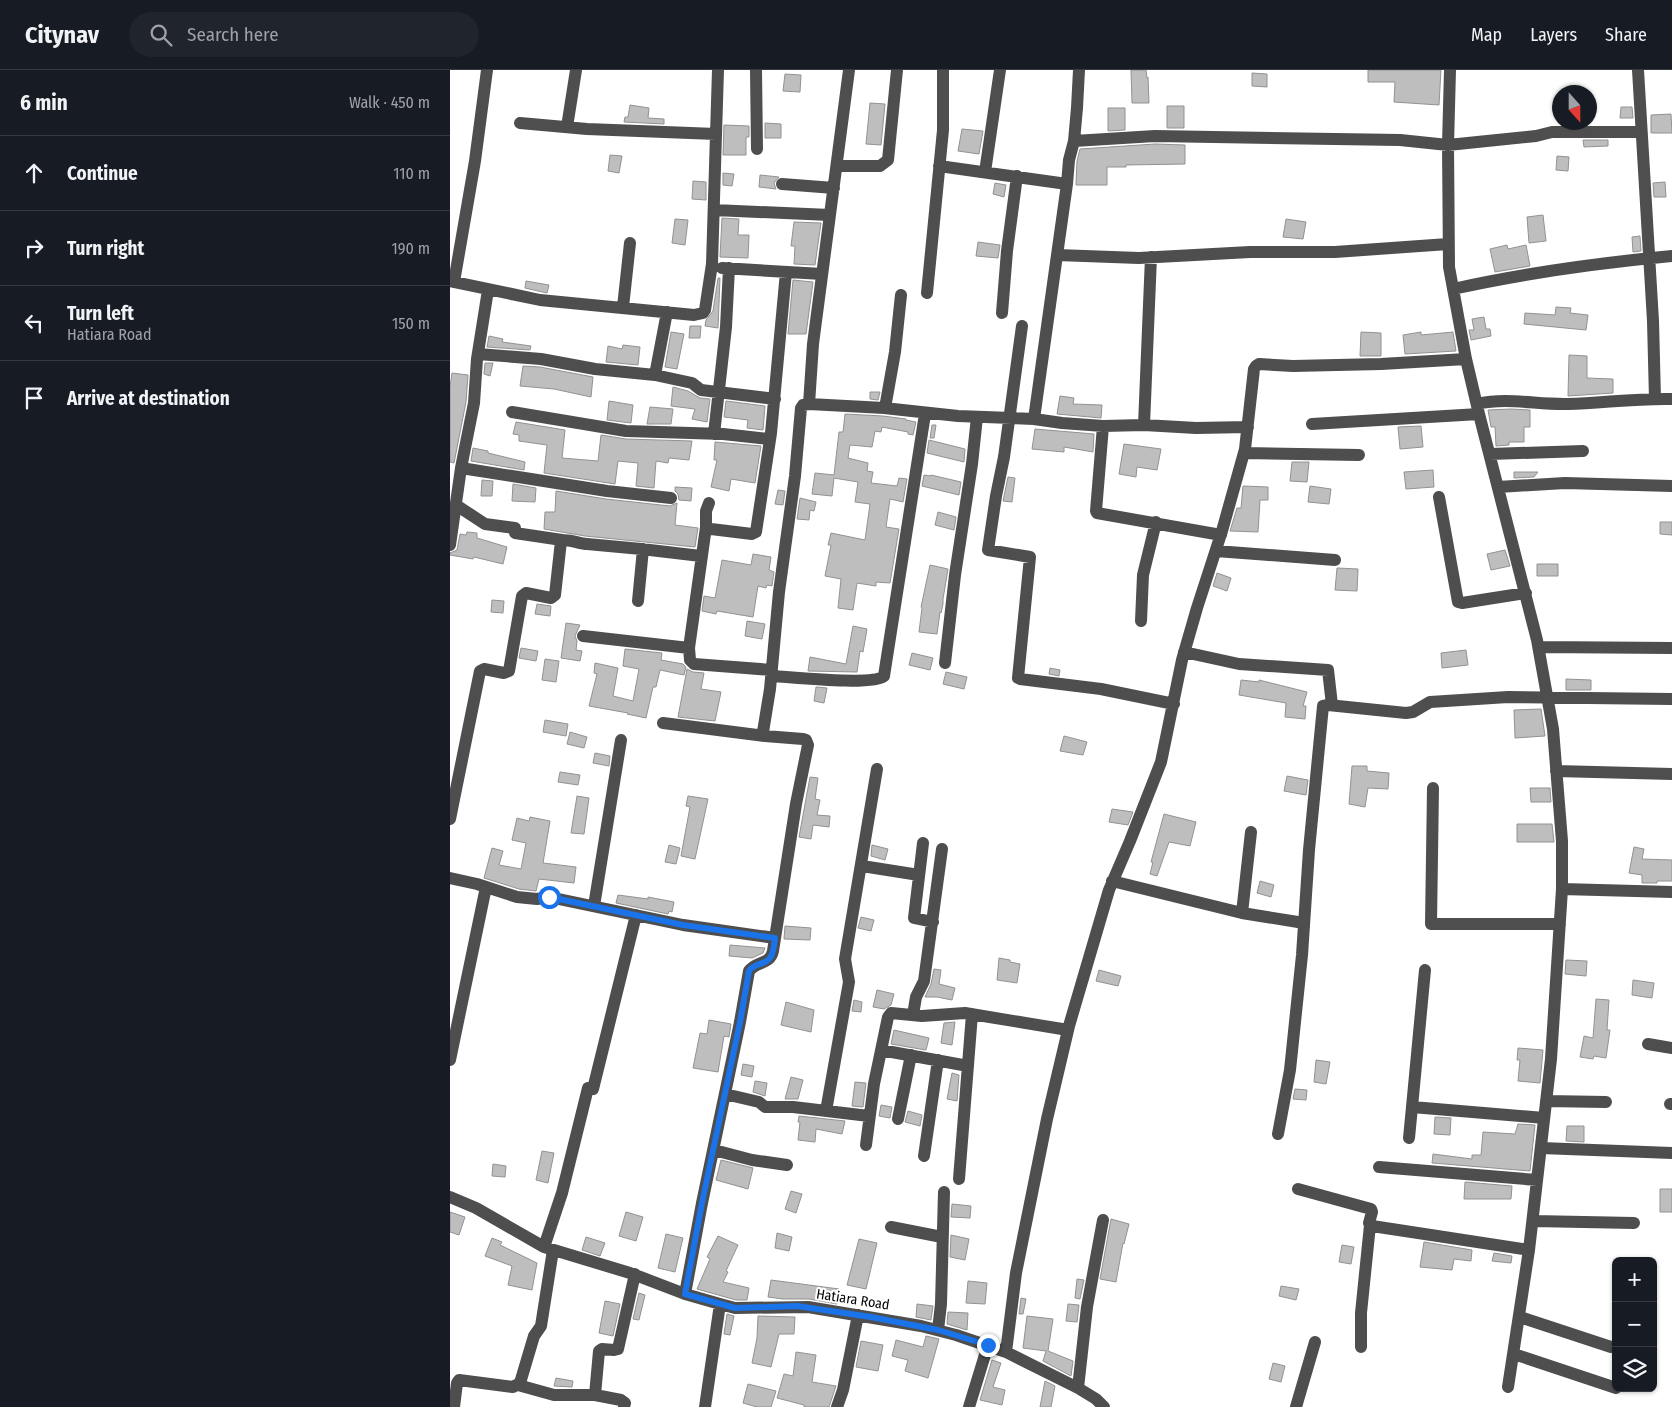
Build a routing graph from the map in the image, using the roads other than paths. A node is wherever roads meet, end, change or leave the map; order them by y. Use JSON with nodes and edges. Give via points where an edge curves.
{"nodes":[{"id":1,"x":487,"y":70,"type":"edge"},
{"id":2,"x":576,"y":70,"type":"edge"},
{"id":3,"x":718,"y":70,"type":"edge"},
{"id":4,"x":756,"y":70,"type":"edge"},
{"id":5,"x":848,"y":70,"type":"edge"},
{"id":6,"x":897,"y":70,"type":"edge"},
{"id":7,"x":943,"y":70,"type":"edge"},
{"id":8,"x":1000,"y":70,"type":"edge"},
{"id":9,"x":1079,"y":70,"type":"edge"},
{"id":10,"x":1450,"y":70,"type":"edge"},
{"id":11,"x":1638,"y":70,"type":"edge"},
{"id":12,"x":520,"y":123,"type":"dead end"},
{"id":13,"x":567,"y":127,"type":"junction"},
{"id":14,"x":1641,"y":132,"type":"junction"},
{"id":15,"x":716,"y":134,"type":"junction"},
{"id":16,"x":1074,"y":141,"type":"junction"},
{"id":17,"x":1448,"y":145,"type":"junction"},
{"id":18,"x":757,"y":149,"type":"dead end"},
{"id":19,"x":837,"y":166,"type":"junction"},
{"id":20,"x":939,"y":166,"type":"junction"},
{"id":21,"x":985,"y":172,"type":"junction"},
{"id":22,"x":1017,"y":176,"type":"junction"},
{"id":23,"x":782,"y":184,"type":"dead end"},
{"id":24,"x":1067,"y":184,"type":"junction"},
{"id":25,"x":834,"y":188,"type":"junction"},
{"id":26,"x":714,"y":210,"type":"junction"},
{"id":27,"x":830,"y":215,"type":"junction"},
{"id":28,"x":630,"y":243,"type":"dead end"},
{"id":29,"x":1448,"y":244,"type":"junction"},
{"id":30,"x":1057,"y":255,"type":"junction"},
{"id":31,"x":1672,"y":256,"type":"edge"},
{"id":32,"x":1151,"y":257,"type":"junction"},
{"id":33,"x":1649,"y":258,"type":"junction"},
{"id":34,"x":711,"y":268,"type":"junction"},
{"id":35,"x":730,"y":268,"type":"junction"},
{"id":36,"x":786,"y":272,"type":"junction"},
{"id":37,"x":822,"y":274,"type":"junction"},
{"id":38,"x":452,"y":282,"type":"edge"},
{"id":39,"x":1453,"y":289,"type":"junction"},
{"id":40,"x":488,"y":290,"type":"junction"},
{"id":41,"x":927,"y":293,"type":"dead end"},
{"id":42,"x":901,"y":295,"type":"dead end"},
{"id":43,"x":622,"y":307,"type":"junction"},
{"id":44,"x":667,"y":312,"type":"junction"},
{"id":45,"x":1002,"y":313,"type":"dead end"},
{"id":46,"x":1022,"y":326,"type":"dead end"},
{"id":47,"x":478,"y":354,"type":"junction"},
{"id":48,"x":1466,"y":359,"type":"junction"},
{"id":49,"x":655,"y":375,"type":"junction"},
{"id":50,"x":719,"y":392,"type":"junction"},
{"id":51,"x":775,"y":399,"type":"junction"},
{"id":52,"x":1655,"y":399,"type":"junction"},
{"id":53,"x":1672,"y":399,"type":"edge"},
{"id":54,"x":809,"y":404,"type":"junction"},
{"id":55,"x":885,"y":408,"type":"junction"},
{"id":56,"x":1478,"y":408,"type":"junction"},
{"id":57,"x":512,"y":412,"type":"dead end"},
{"id":58,"x":925,"y":414,"type":"junction"},
{"id":59,"x":977,"y":417,"type":"junction"},
{"id":60,"x":1010,"y":418,"type":"junction"},
{"id":61,"x":1034,"y":419,"type":"junction"},
{"id":62,"x":1312,"y":424,"type":"dead end"},
{"id":63,"x":1144,"y":425,"type":"junction"},
{"id":64,"x":1103,"y":426,"type":"junction"},
{"id":65,"x":1248,"y":427,"type":"junction"},
{"id":66,"x":714,"y":434,"type":"junction"},
{"id":67,"x":770,"y":439,"type":"junction"},
{"id":68,"x":1583,"y":451,"type":"dead end"},
{"id":69,"x":1244,"y":453,"type":"junction"},
{"id":70,"x":1490,"y":454,"type":"junction"},
{"id":71,"x":1359,"y":455,"type":"dead end"},
{"id":72,"x":460,"y":468,"type":"junction"},
{"id":73,"x":1672,"y":486,"type":"edge"},
{"id":74,"x":1498,"y":487,"type":"junction"},
{"id":75,"x":1439,"y":497,"type":"dead end"},
{"id":76,"x":671,"y":498,"type":"dead end"},
{"id":77,"x":709,"y":503,"type":"dead end"},
{"id":78,"x":456,"y":505,"type":"junction"},
{"id":79,"x":1156,"y":522,"type":"junction"},
{"id":80,"x":706,"y":526,"type":"junction"},
{"id":81,"x":1221,"y":535,"type":"junction"},
{"id":82,"x":562,"y":540,"type":"junction"},
{"id":83,"x":450,"y":545,"type":"edge"},
{"id":84,"x":643,"y":548,"type":"junction"},
{"id":85,"x":1216,"y":551,"type":"junction"},
{"id":86,"x":701,"y":556,"type":"junction"},
{"id":87,"x":1335,"y":560,"type":"dead end"},
{"id":88,"x":1526,"y":593,"type":"junction"},
{"id":89,"x":638,"y":601,"type":"dead end"},
{"id":90,"x":1140,"y":621,"type":"dead end"},
{"id":91,"x":583,"y":636,"type":"dead end"},
{"id":92,"x":1539,"y":647,"type":"junction"},
{"id":93,"x":689,"y":648,"type":"junction"},
{"id":94,"x":1672,"y":648,"type":"edge"},
{"id":95,"x":1184,"y":652,"type":"junction"},
{"id":96,"x":945,"y":663,"type":"dead end"},
{"id":97,"x":772,"y":673,"type":"junction"},
{"id":98,"x":1548,"y":697,"type":"junction"},
{"id":99,"x":1672,"y":699,"type":"edge"},
{"id":100,"x":1174,"y":704,"type":"junction"},
{"id":101,"x":1332,"y":705,"type":"junction"},
{"id":102,"x":663,"y":723,"type":"dead end"},
{"id":103,"x":765,"y":736,"type":"junction"},
{"id":104,"x":621,"y":740,"type":"dead end"},
{"id":105,"x":877,"y":769,"type":"dead end"},
{"id":106,"x":1556,"y":771,"type":"junction"},
{"id":107,"x":1672,"y":774,"type":"edge"},
{"id":108,"x":1432,"y":788,"type":"dead end"},
{"id":109,"x":450,"y":819,"type":"edge"},
{"id":110,"x":1251,"y":832,"type":"dead end"},
{"id":111,"x":923,"y":844,"type":"dead end"},
{"id":112,"x":942,"y":849,"type":"dead end"},
{"id":113,"x":862,"y":866,"type":"junction"},
{"id":114,"x":919,"y":875,"type":"junction"},
{"id":115,"x":450,"y":878,"type":"edge"},
{"id":116,"x":1112,"y":881,"type":"junction"},
{"id":117,"x":486,"y":887,"type":"junction"},
{"id":118,"x":1562,"y":889,"type":"junction"},
{"id":119,"x":1672,"y":892,"type":"edge"},
{"id":120,"x":594,"y":906,"type":"junction"},
{"id":121,"x":1242,"y":913,"type":"junction"},
{"id":122,"x":636,"y":916,"type":"junction"},
{"id":123,"x":933,"y":922,"type":"junction"},
{"id":124,"x":1304,"y":923,"type":"junction"},
{"id":125,"x":1560,"y":924,"type":"junction"},
{"id":126,"x":775,"y":938,"type":"junction"},
{"id":127,"x":1424,"y":970,"type":"dead end"},
{"id":128,"x":972,"y":1014,"type":"junction"},
{"id":129,"x":913,"y":1015,"type":"junction"},
{"id":130,"x":1068,"y":1030,"type":"junction"},
{"id":131,"x":1648,"y":1044,"type":"dead end"},
{"id":132,"x":1672,"y":1048,"type":"edge"},
{"id":133,"x":881,"y":1050,"type":"junction"},
{"id":134,"x":911,"y":1055,"type":"junction"},
{"id":135,"x":450,"y":1060,"type":"edge"},
{"id":136,"x":938,"y":1060,"type":"junction"},
{"id":137,"x":968,"y":1066,"type":"junction"},
{"id":138,"x":725,"y":1094,"type":"junction"},
{"id":139,"x":1546,"y":1101,"type":"junction"},
{"id":140,"x":1606,"y":1102,"type":"dead end"},
{"id":141,"x":1412,"y":1107,"type":"junction"},
{"id":142,"x":826,"y":1111,"type":"junction"},
{"id":143,"x":870,"y":1116,"type":"junction"},
{"id":144,"x":1544,"y":1118,"type":"junction"},
{"id":145,"x":898,"y":1119,"type":"dead end"},
{"id":146,"x":1278,"y":1134,"type":"dead end"},
{"id":147,"x":1409,"y":1138,"type":"dead end"},
{"id":148,"x":866,"y":1145,"type":"dead end"},
{"id":149,"x":1541,"y":1148,"type":"junction"},
{"id":150,"x":714,"y":1150,"type":"junction"},
{"id":151,"x":1672,"y":1153,"type":"edge"},
{"id":152,"x":924,"y":1156,"type":"dead end"},
{"id":153,"x":787,"y":1165,"type":"dead end"},
{"id":154,"x":1379,"y":1168,"type":"dead end"},
{"id":155,"x":959,"y":1179,"type":"dead end"},
{"id":156,"x":1537,"y":1180,"type":"junction"},
{"id":157,"x":1298,"y":1189,"type":"dead end"},
{"id":158,"x":944,"y":1192,"type":"dead end"},
{"id":159,"x":450,"y":1197,"type":"edge"},
{"id":160,"x":1103,"y":1220,"type":"dead end"},
{"id":161,"x":1533,"y":1221,"type":"junction"},
{"id":162,"x":1634,"y":1223,"type":"dead end"},
{"id":163,"x":1370,"y":1225,"type":"junction"},
{"id":164,"x":891,"y":1227,"type":"dead end"},
{"id":165,"x":942,"y":1237,"type":"junction"},
{"id":166,"x":549,"y":1248,"type":"junction"},
{"id":167,"x":1529,"y":1250,"type":"junction"},
{"id":168,"x":635,"y":1274,"type":"junction"},
{"id":169,"x":685,"y":1294,"type":"junction"},
{"id":170,"x":720,"y":1304,"type":"junction"},
{"id":171,"x":858,"y":1315,"type":"junction"},
{"id":172,"x":1520,"y":1317,"type":"junction"},
{"id":173,"x":938,"y":1330,"type":"junction"},
{"id":174,"x":1315,"y":1342,"type":"dead end"},
{"id":175,"x":988,"y":1345,"type":"junction"},
{"id":176,"x":1611,"y":1346,"type":"dead end"},
{"id":177,"x":1361,"y":1347,"type":"dead end"},
{"id":178,"x":1006,"y":1352,"type":"junction"},
{"id":179,"x":1514,"y":1354,"type":"junction"},
{"id":180,"x":518,"y":1386,"type":"junction"},
{"id":181,"x":1612,"y":1386,"type":"edge"},
{"id":182,"x":1508,"y":1387,"type":"dead end"},
{"id":183,"x":1078,"y":1388,"type":"junction"},
{"id":184,"x":594,"y":1395,"type":"junction"},
{"id":185,"x":454,"y":1407,"type":"edge"},
{"id":186,"x":624,"y":1407,"type":"edge"},
{"id":187,"x":705,"y":1407,"type":"edge"},
{"id":188,"x":838,"y":1407,"type":"edge"},
{"id":189,"x":969,"y":1407,"type":"edge"},
{"id":190,"x":1104,"y":1407,"type":"edge"},
{"id":191,"x":1296,"y":1407,"type":"edge"}],
"edges":[{"from":1,"to":38,"type":"street","via":[[475,160]]},
{"from":2,"to":13,"type":"street"},
{"from":3,"to":15,"type":"street"},
{"from":4,"to":18,"type":"street"},
{"from":5,"to":19,"type":"street"},
{"from":6,"to":19,"type":"street","via":[[888,160],[880,166]]},
{"from":7,"to":20,"type":"street"},
{"from":8,"to":21,"type":"street"},
{"from":9,"to":16,"type":"street"},
{"from":10,"to":17,"type":"street"},
{"from":11,"to":14,"type":"street"},
{"from":12,"to":13,"type":"street"},
{"from":13,"to":15,"type":"street"},
{"from":14,"to":17,"type":"street","via":[[1552,132]]},
{"from":14,"to":33,"type":"street"},
{"from":15,"to":26,"type":"street"},
{"from":16,"to":17,"type":"street","via":[[1155,136],[1400,140]]},
{"from":16,"to":24,"type":"street"},
{"from":17,"to":29,"type":"street"},
{"from":19,"to":25,"type":"street"},
{"from":20,"to":21,"type":"street"},
{"from":20,"to":41,"type":"street"},
{"from":21,"to":22,"type":"street"},
{"from":22,"to":24,"type":"street"},
{"from":22,"to":45,"type":"street"},
{"from":23,"to":25,"type":"street"},
{"from":24,"to":30,"type":"street"},
{"from":25,"to":27,"type":"street"},
{"from":26,"to":27,"type":"street"},
{"from":26,"to":34,"type":"street"},
{"from":27,"to":37,"type":"street"},
{"from":28,"to":43,"type":"street"},
{"from":29,"to":32,"type":"street","via":[[1335,252]]},
{"from":29,"to":39,"type":"street"},
{"from":30,"to":32,"type":"street"},
{"from":30,"to":61,"type":"street"},
{"from":31,"to":33,"type":"street"},
{"from":32,"to":63,"type":"street"},
{"from":33,"to":39,"type":"street","via":[[1499,278]]},
{"from":33,"to":52,"type":"street"},
{"from":34,"to":35,"type":"street"},
{"from":34,"to":44,"type":"street","via":[[703,313]]},
{"from":35,"to":36,"type":"street"},
{"from":35,"to":50,"type":"street"},
{"from":36,"to":37,"type":"street"},
{"from":36,"to":51,"type":"street"},
{"from":37,"to":54,"type":"street"},
{"from":38,"to":40,"type":"street"},
{"from":39,"to":48,"type":"street"},
{"from":40,"to":43,"type":"street","via":[[548,301]]},
{"from":40,"to":47,"type":"street"},
{"from":42,"to":55,"type":"street"},
{"from":43,"to":44,"type":"street"},
{"from":44,"to":49,"type":"street"},
{"from":46,"to":60,"type":"street"},
{"from":47,"to":49,"type":"street"},
{"from":47,"to":72,"type":"street","via":[[474,403]]},
{"from":48,"to":56,"type":"street"},
{"from":48,"to":65,"type":"street","via":[[1381,364],[1259,364],[1254,369]]},
{"from":49,"to":50,"type":"street","via":[[692,383],[701,390]]},
{"from":50,"to":51,"type":"street"},
{"from":50,"to":66,"type":"street"},
{"from":51,"to":67,"type":"street"},
{"from":52,"to":53,"type":"street"},
{"from":52,"to":56,"type":"street","via":[[1568,404],[1492,400]]},
{"from":54,"to":55,"type":"street"},
{"from":54,"to":97,"type":"street","via":[[801,408]]},
{"from":55,"to":58,"type":"street"},
{"from":56,"to":62,"type":"street"},
{"from":56,"to":70,"type":"street"},
{"from":57,"to":66,"type":"street","via":[[626,431]]},
{"from":58,"to":59,"type":"street"},
{"from":58,"to":97,"type":"street","via":[[884,676],[858,681]]},
{"from":59,"to":60,"type":"street"},
{"from":59,"to":96,"type":"street"},
{"from":60,"to":61,"type":"street"},
{"from":60,"to":100,"type":"street","via":[[988,550],[1030,558],[1018,678],[1101,689]]},
{"from":61,"to":64,"type":"street"},
{"from":63,"to":64,"type":"street"},
{"from":63,"to":65,"type":"street"},
{"from":64,"to":79,"type":"street","via":[[1096,512]]},
{"from":65,"to":69,"type":"street"},
{"from":66,"to":67,"type":"street"},
{"from":67,"to":80,"type":"street","via":[[756,532]]},
{"from":68,"to":70,"type":"street"},
{"from":69,"to":71,"type":"street"},
{"from":69,"to":81,"type":"street"},
{"from":70,"to":74,"type":"street"},
{"from":72,"to":76,"type":"street","via":[[607,492]]},
{"from":72,"to":78,"type":"street"},
{"from":73,"to":74,"type":"street","via":[[1565,484]]},
{"from":74,"to":88,"type":"street"},
{"from":75,"to":88,"type":"street","via":[[1458,602]]},
{"from":77,"to":80,"type":"street"},
{"from":78,"to":82,"type":"street","via":[[485,524]]},
{"from":78,"to":83,"type":"street"},
{"from":79,"to":81,"type":"street"},
{"from":79,"to":90,"type":"street","via":[[1143,575]]},
{"from":80,"to":86,"type":"street"},
{"from":81,"to":85,"type":"street"},
{"from":82,"to":84,"type":"street"},
{"from":82,"to":109,"type":"street","via":[[556,595],[551,598],[523,594],[509,671],[480,671]]},
{"from":84,"to":86,"type":"street"},
{"from":84,"to":89,"type":"street"},
{"from":85,"to":87,"type":"street"},
{"from":85,"to":95,"type":"street"},
{"from":86,"to":93,"type":"street"},
{"from":88,"to":92,"type":"street"},
{"from":91,"to":93,"type":"street"},
{"from":92,"to":94,"type":"street"},
{"from":92,"to":98,"type":"street"},
{"from":93,"to":97,"type":"street","via":[[689,657],[694,664]]},
{"from":95,"to":100,"type":"street"},
{"from":95,"to":101,"type":"street","via":[[1239,664],[1328,670]]},
{"from":97,"to":103,"type":"street"},
{"from":98,"to":99,"type":"street"},
{"from":98,"to":101,"type":"street","via":[[1430,702],[1406,713]]},
{"from":98,"to":106,"type":"street"},
{"from":100,"to":116,"type":"street","via":[[1161,762]]},
{"from":101,"to":124,"type":"street","via":[[1322,708]]},
{"from":102,"to":103,"type":"street"},
{"from":103,"to":126,"type":"street","via":[[803,739],[808,746]]},
{"from":104,"to":120,"type":"street"},
{"from":105,"to":113,"type":"street"},
{"from":106,"to":107,"type":"street"},
{"from":106,"to":118,"type":"street"},
{"from":108,"to":125,"type":"street","via":[[1431,924]]},
{"from":110,"to":121,"type":"street"},
{"from":111,"to":114,"type":"street"},
{"from":112,"to":123,"type":"street"},
{"from":113,"to":114,"type":"street"},
{"from":113,"to":142,"type":"street","via":[[845,959],[849,982]]},
{"from":114,"to":123,"type":"street","via":[[914,918]]},
{"from":115,"to":117,"type":"street"},
{"from":116,"to":121,"type":"street"},
{"from":116,"to":130,"type":"street"},
{"from":117,"to":120,"type":"street","via":[[517,897],[549,897]]},
{"from":117,"to":135,"type":"street"},
{"from":118,"to":119,"type":"street"},
{"from":118,"to":125,"type":"street"},
{"from":120,"to":122,"type":"street"},
{"from":121,"to":124,"type":"street"},
{"from":122,"to":126,"type":"street"},
{"from":122,"to":166,"type":"street"},
{"from":123,"to":129,"type":"street","via":[[924,981],[916,997]]},
{"from":124,"to":146,"type":"street","via":[[1289,1079]]},
{"from":125,"to":139,"type":"street"},
{"from":126,"to":138,"type":"street","via":[[768,961],[749,971]]},
{"from":127,"to":141,"type":"street"},
{"from":128,"to":129,"type":"street"},
{"from":128,"to":130,"type":"street"},
{"from":128,"to":137,"type":"street"},
{"from":129,"to":133,"type":"street","via":[[890,1015]]},
{"from":130,"to":178,"type":"street","via":[[1016,1273]]},
{"from":131,"to":132,"type":"street"},
{"from":133,"to":134,"type":"street"},
{"from":133,"to":143,"type":"street"},
{"from":134,"to":136,"type":"street"},
{"from":134,"to":145,"type":"street"},
{"from":136,"to":137,"type":"street"},
{"from":136,"to":152,"type":"street"},
{"from":137,"to":155,"type":"street"},
{"from":138,"to":142,"type":"street","via":[[758,1102],[765,1107]]},
{"from":138,"to":150,"type":"street"},
{"from":139,"to":140,"type":"street"},
{"from":139,"to":144,"type":"street"},
{"from":141,"to":144,"type":"street"},
{"from":141,"to":147,"type":"street"},
{"from":142,"to":143,"type":"street"},
{"from":143,"to":148,"type":"street"},
{"from":144,"to":149,"type":"street"},
{"from":149,"to":151,"type":"street"},
{"from":149,"to":156,"type":"street"},
{"from":150,"to":153,"type":"street"},
{"from":150,"to":169,"type":"street"},
{"from":154,"to":156,"type":"street"},
{"from":156,"to":161,"type":"street"},
{"from":157,"to":163,"type":"street","via":[[1370,1209]]},
{"from":158,"to":165,"type":"street"},
{"from":159,"to":166,"type":"street","name":"Hatiara Road"},
{"from":160,"to":183,"type":"street","via":[[1087,1308]]},
{"from":161,"to":162,"type":"street"},
{"from":161,"to":167,"type":"street"},
{"from":163,"to":167,"type":"street"},
{"from":163,"to":177,"type":"street","via":[[1361,1313]]},
{"from":164,"to":165,"type":"street"},
{"from":165,"to":173,"type":"street"},
{"from":166,"to":168,"type":"street","name":"Hatiara Road"},
{"from":166,"to":180,"type":"street","via":[[541,1326],[534,1336]]},
{"from":167,"to":172,"type":"street"},
{"from":168,"to":169,"type":"street","name":"Hatiara Road"},
{"from":168,"to":184,"type":"street","via":[[618,1348],[599,1351]]},
{"from":169,"to":170,"type":"street","name":"Hatiara Road"},
{"from":170,"to":171,"type":"street","name":"Hatiara Road","via":[[735,1308],[797,1306]]},
{"from":170,"to":187,"type":"street"},
{"from":171,"to":173,"type":"street","name":"Hatiara Road"},
{"from":171,"to":188,"type":"street"},
{"from":172,"to":176,"type":"street"},
{"from":172,"to":179,"type":"street"},
{"from":173,"to":175,"type":"street","name":"Hatiara Road"},
{"from":174,"to":191,"type":"street"},
{"from":175,"to":178,"type":"street","name":"Hatiara Road"},
{"from":175,"to":189,"type":"street"},
{"from":178,"to":183,"type":"street","name":"Hatiara Road"},
{"from":179,"to":181,"type":"street"},
{"from":179,"to":182,"type":"street"},
{"from":180,"to":184,"type":"street","via":[[554,1395]]},
{"from":180,"to":185,"type":"street","via":[[459,1380]]},
{"from":183,"to":190,"type":"street","name":"Hatiara Road","via":[[1096,1398]]},
{"from":184,"to":186,"type":"street","via":[[622,1400]]}]}
